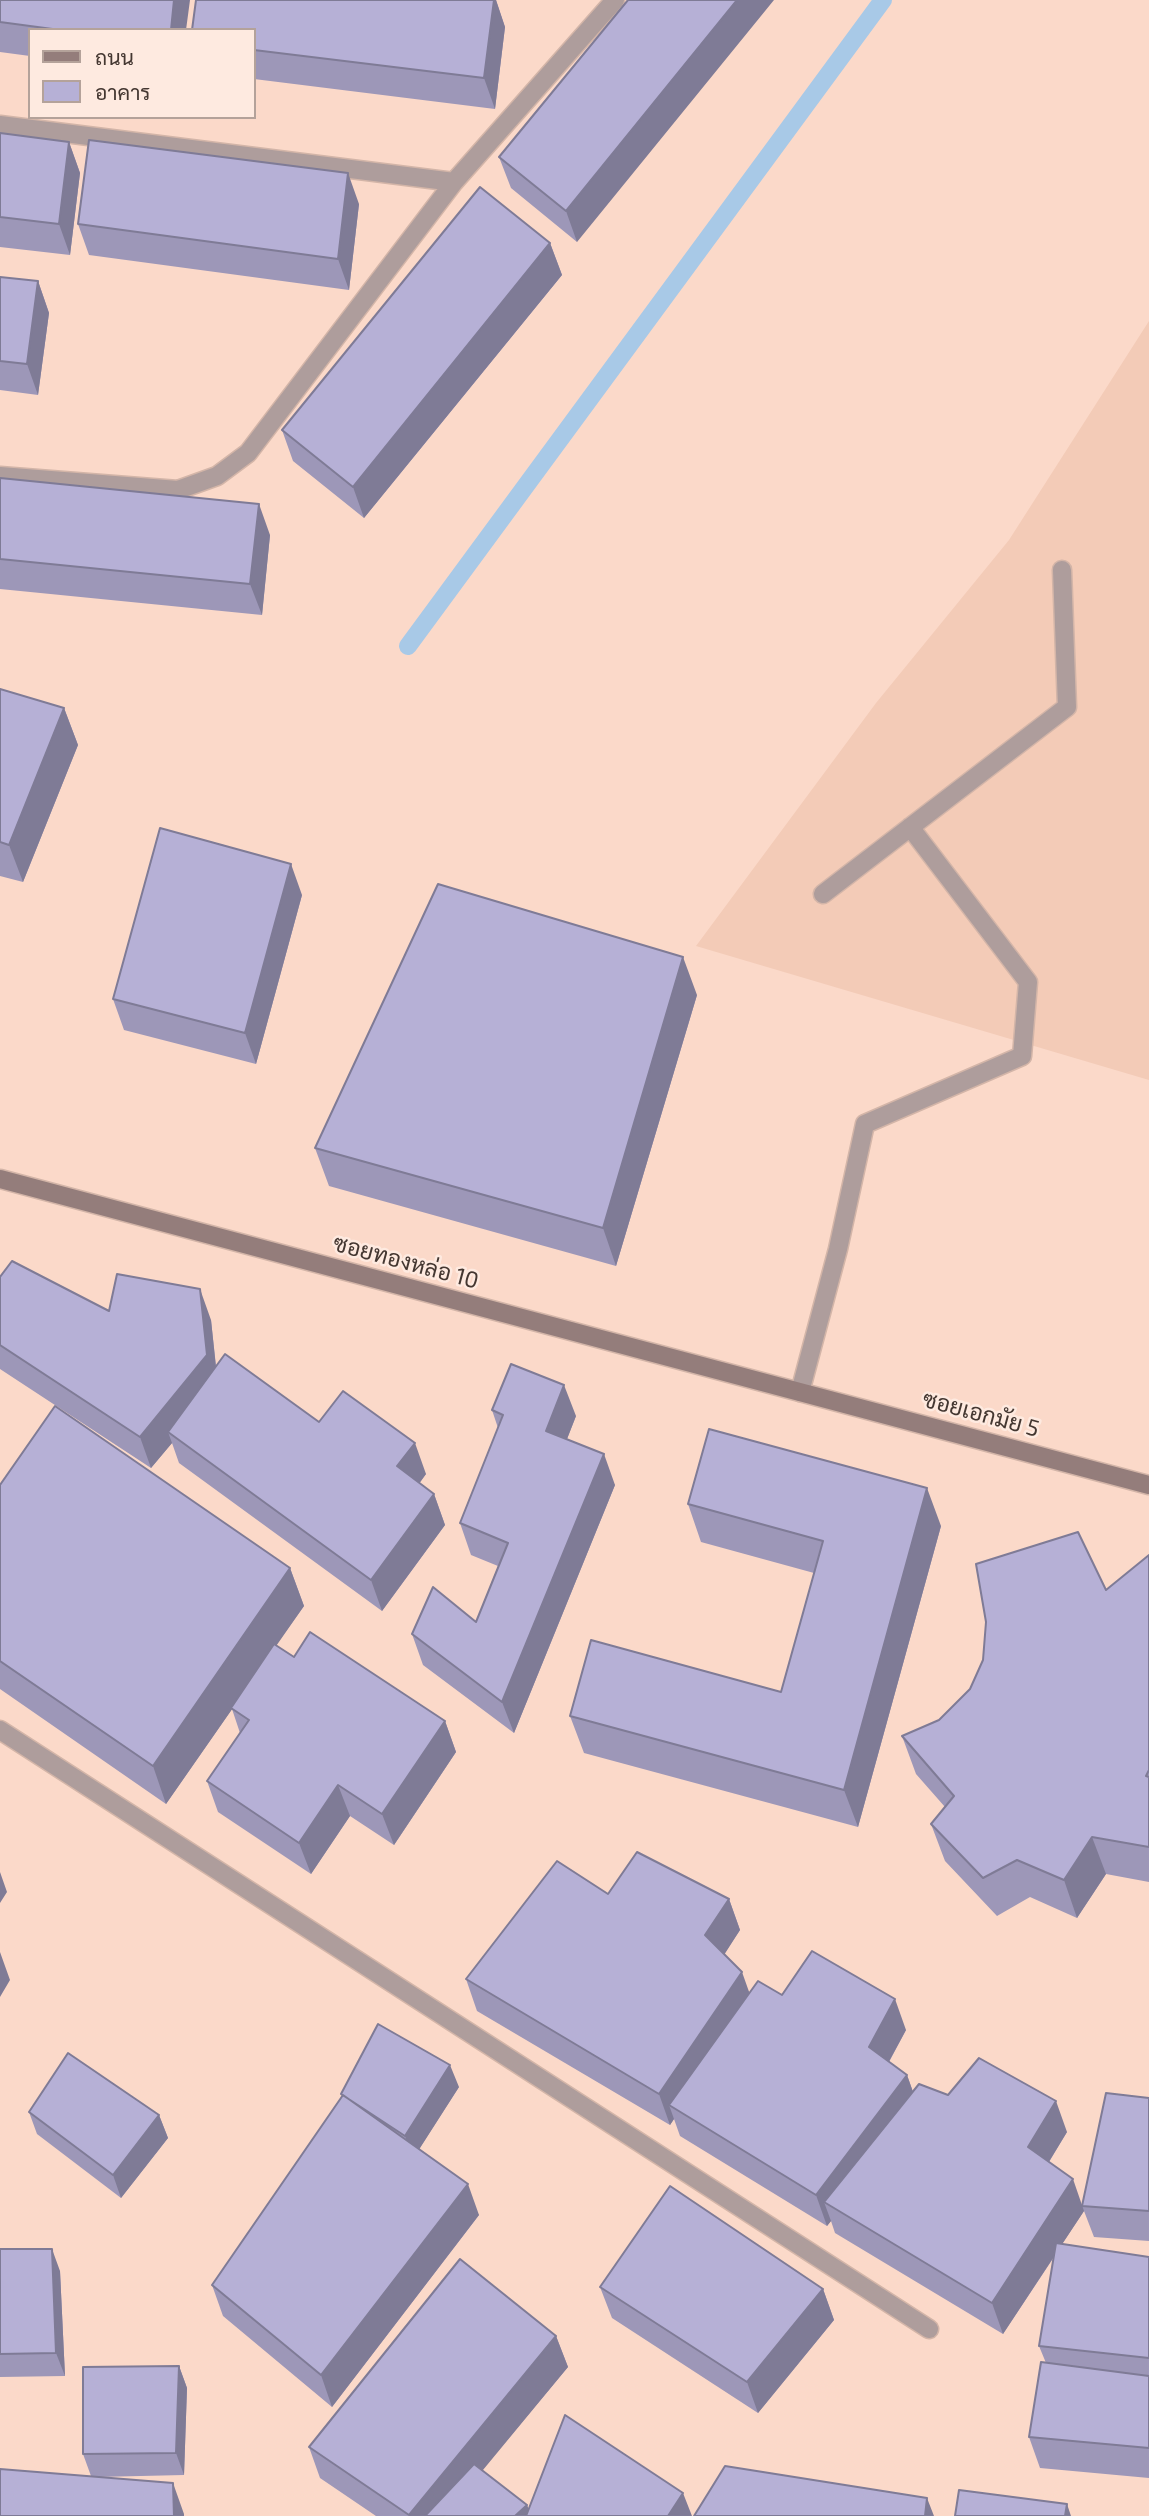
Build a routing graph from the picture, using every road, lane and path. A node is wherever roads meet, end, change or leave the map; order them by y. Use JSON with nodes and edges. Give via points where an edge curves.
{"nodes":[{"id":1,"x":615,"y":0,"type":"edge"},
{"id":2,"x":0,"y":125,"type":"edge"},
{"id":3,"x":454,"y":182,"type":"junction"},
{"id":4,"x":0,"y":476,"type":"edge"},
{"id":5,"x":1062,"y":570,"type":"dead end"},
{"id":6,"x":910,"y":827,"type":"junction"},
{"id":7,"x":823,"y":894,"type":"dead end"},
{"id":8,"x":0,"y":1179,"type":"edge"},
{"id":9,"x":800,"y":1392,"type":"junction"},
{"id":10,"x":1149,"y":1485,"type":"edge"},
{"id":11,"x":0,"y":1730,"type":"edge"},
{"id":12,"x":929,"y":2329,"type":"dead end"}],
"edges":[{"from":1,"to":3,"type":"street"},
{"from":2,"to":3,"type":"street"},
{"from":3,"to":4,"type":"street","via":[[248,453],[217,476],[178,490]]},
{"from":5,"to":6,"type":"street","via":[[1067,707]]},
{"from":6,"to":7,"type":"street"},
{"from":6,"to":9,"type":"street","via":[[1028,982],[1023,1056],[865,1124]]},
{"from":8,"to":9,"type":"street","name":"ซอยทองหล่อ 10"},
{"from":9,"to":10,"type":"street","name":"ซอยเอกมัย 5"},
{"from":11,"to":12,"type":"street"}]}
